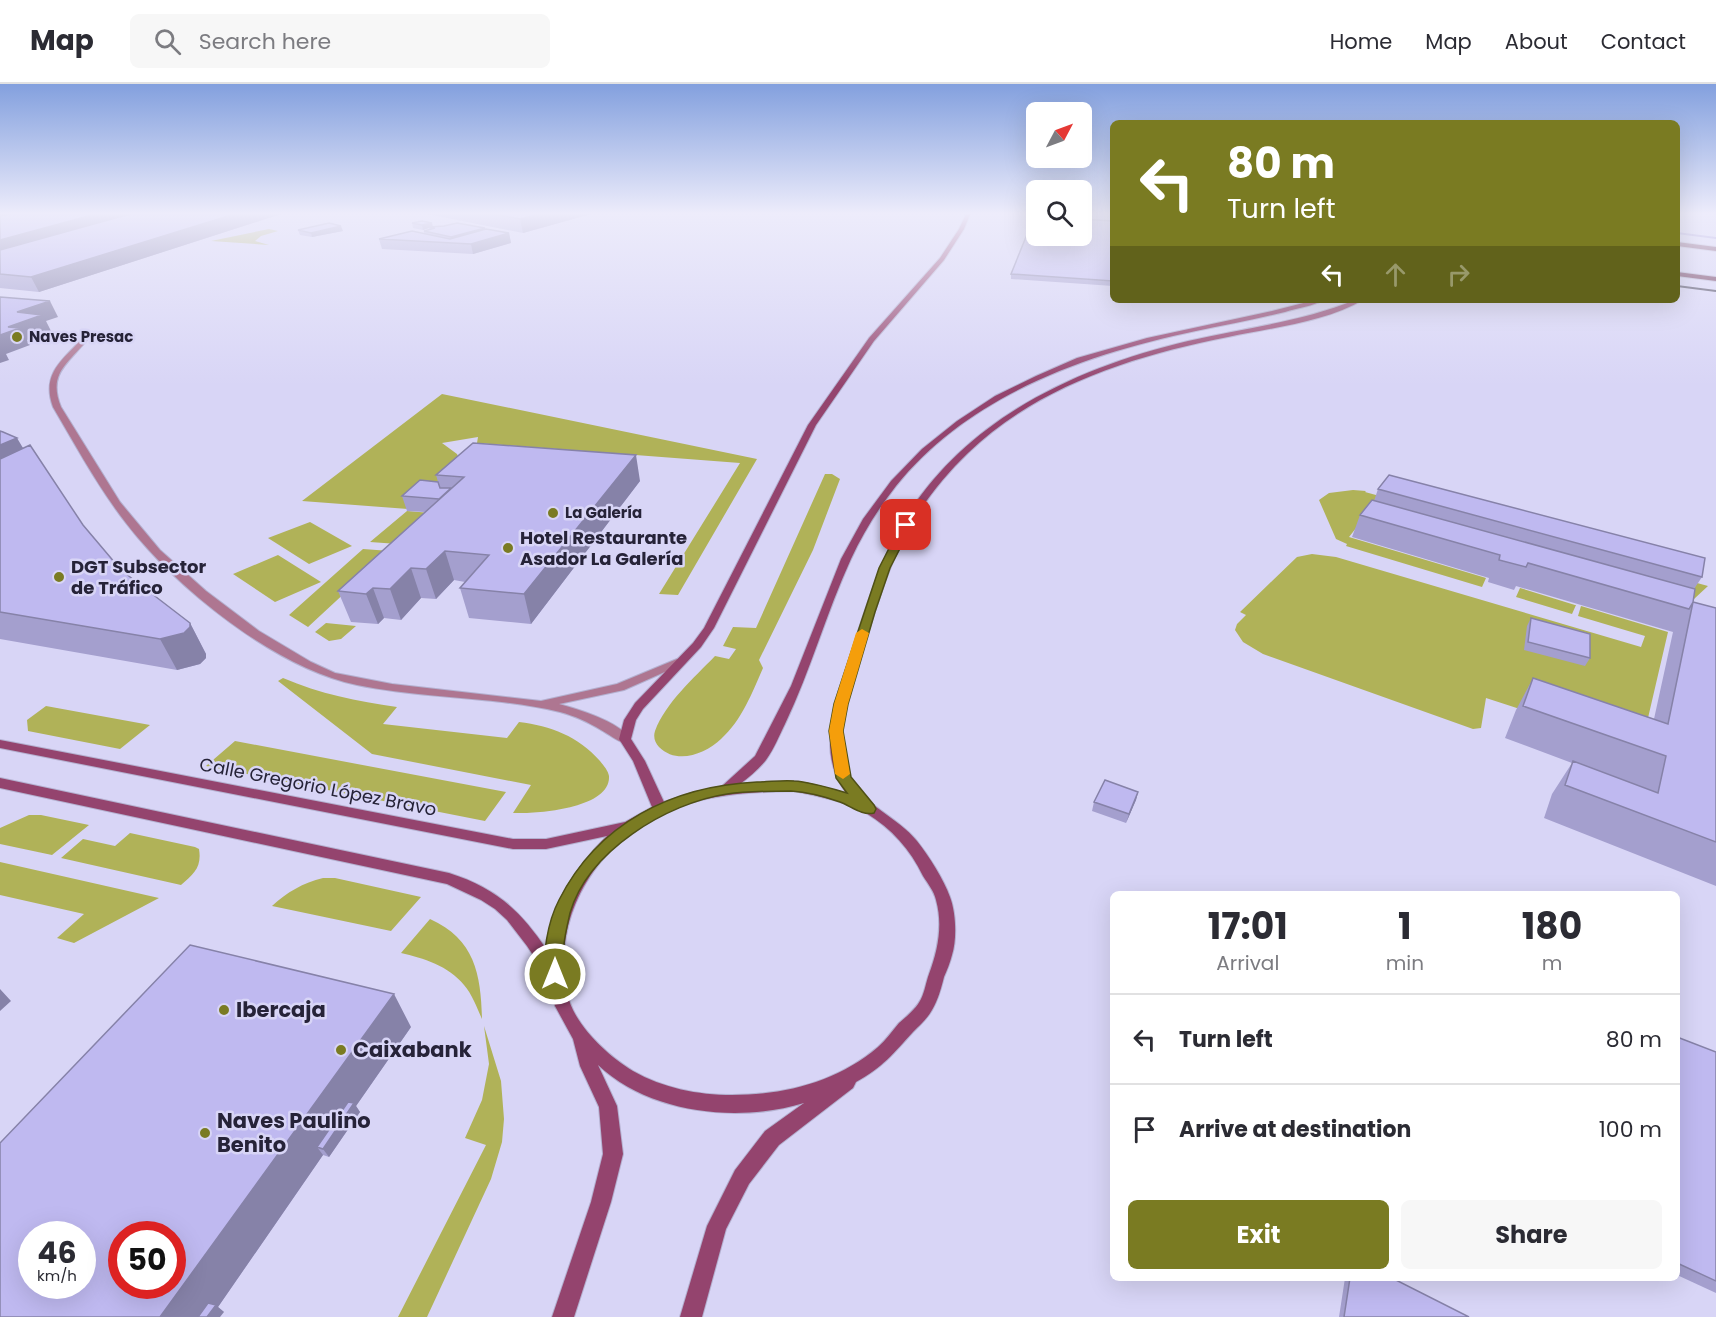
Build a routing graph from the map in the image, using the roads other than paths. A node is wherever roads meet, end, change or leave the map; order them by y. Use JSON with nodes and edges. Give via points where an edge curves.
{"nodes":[{"id":1,"x":935,"y":270,"type":"edge"},
{"id":2,"x":1680,"y":274,"type":"edge"},
{"id":3,"x":1716,"y":279,"type":"edge"},
{"id":4,"x":1308,"y":303,"type":"edge"},
{"id":5,"x":1351,"y":303,"type":"edge"},
{"id":6,"x":85,"y":339,"type":"dead end"},
{"id":7,"x":681,"y":661,"type":"junction"},
{"id":8,"x":539,"y":704,"type":"junction"},
{"id":9,"x":625,"y":739,"type":"junction"},
{"id":10,"x":0,"y":744,"type":"edge"},
{"id":11,"x":0,"y":783,"type":"edge"},
{"id":12,"x":726,"y":789,"type":"junction"},
{"id":13,"x":660,"y":809,"type":"junction"},
{"id":14,"x":868,"y":809,"type":"junction"},
{"id":15,"x":629,"y":827,"type":"junction"},
{"id":16,"x":555,"y":974,"type":"junction"},
{"id":17,"x":580,"y":1036,"type":"junction"},
{"id":18,"x":881,"y":1056,"type":"junction"},
{"id":19,"x":563,"y":1317,"type":"edge"},
{"id":20,"x":691,"y":1317,"type":"edge"}],
"edges":[{"from":1,"to":7,"type":"main road","via":[[883,324],[821,409],[709,628]]},
{"from":2,"to":3,"type":"highway"},
{"from":4,"to":12,"type":"main road","via":[[1088,357],[1000,397],[944,435],[898,478],[873,512],[847,556],[794,696],[761,758]]},
{"from":5,"to":14,"type":"main road","via":[[1175,346],[1103,369],[1039,398],[1005,419],[941,476],[914,511],[884,568],[841,704],[836,731],[843,778]]},
{"from":6,"to":8,"type":"street","via":[[58,370],[51,383],[51,395],[134,526],[190,582],[268,642],[332,675],[383,686]]},
{"from":7,"to":8,"type":"street","via":[[620,687]]},
{"from":7,"to":9,"type":"main road","via":[[639,706]]},
{"from":8,"to":9,"type":"street","via":[[578,713]]},
{"from":9,"to":13,"type":"main road"},
{"from":10,"to":15,"type":"main road","name":"Calle Gregorio López Bravo","via":[[513,844],[546,844]]},
{"from":11,"to":16,"type":"main road","via":[[468,885],[497,901],[518,920]]},
{"from":12,"to":13,"type":"main road"},
{"from":12,"to":14,"type":"main road","via":[[794,786],[843,797]]},
{"from":13,"to":15,"type":"main road"},
{"from":14,"to":18,"type":"main road","via":[[898,829],[918,849],[943,899],[946,950],[927,1005]]},
{"from":15,"to":16,"type":"main road","via":[[596,856],[576,882],[562,911],[555,942]]},
{"from":16,"to":17,"type":"main road","via":[[563,1006]]},
{"from":17,"to":18,"type":"main road","via":[[605,1062],[638,1084],[676,1098],[719,1104],[763,1104],[806,1095],[846,1078]]},
{"from":17,"to":19,"type":"main road","via":[[608,1106],[613,1154]]},
{"from":18,"to":20,"type":"main road","via":[[772,1138],[742,1177],[717,1226]]}]}
